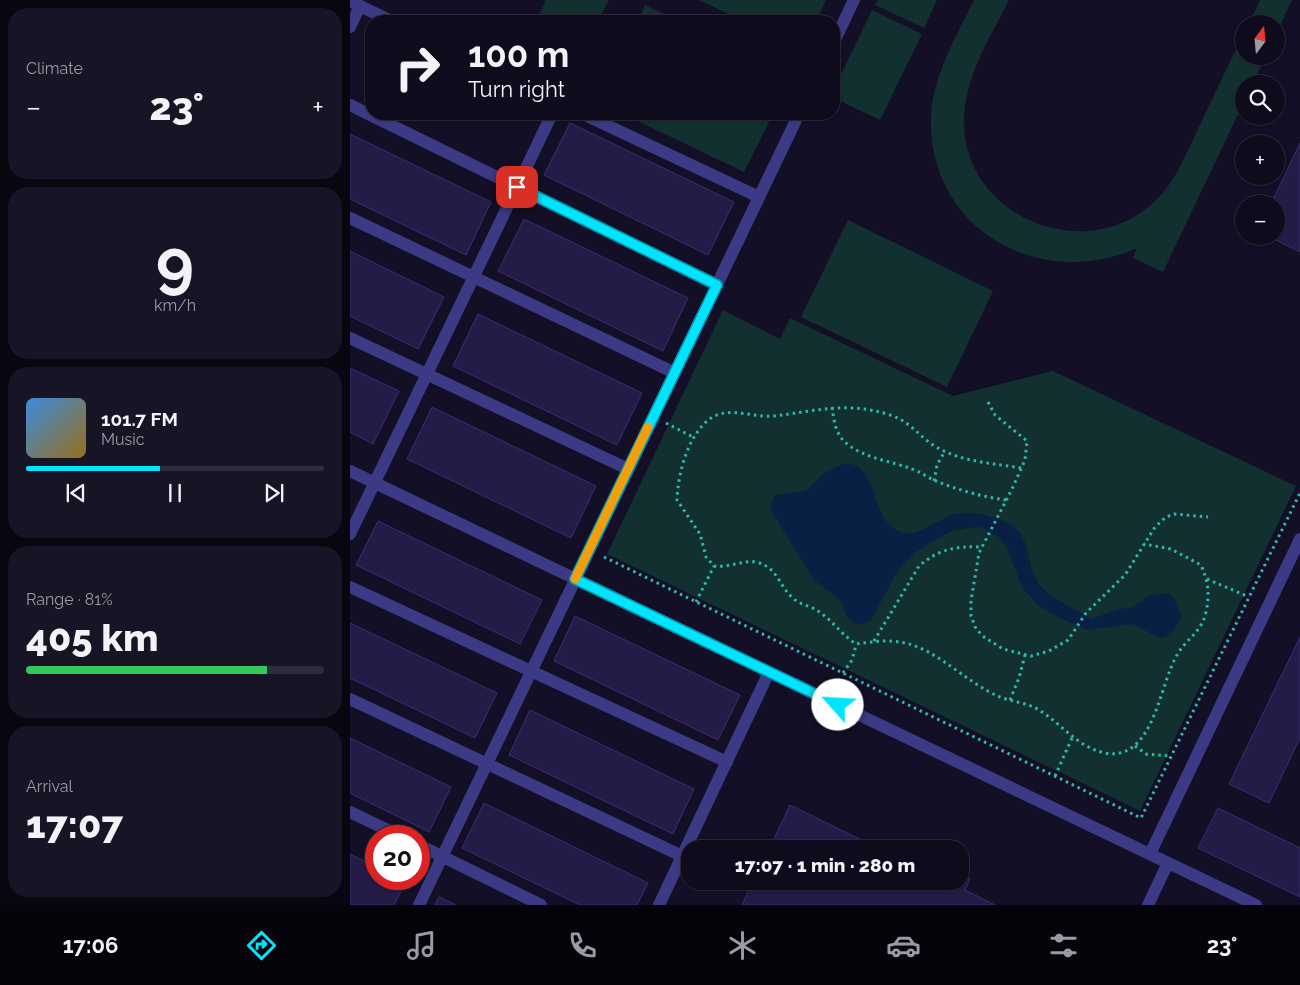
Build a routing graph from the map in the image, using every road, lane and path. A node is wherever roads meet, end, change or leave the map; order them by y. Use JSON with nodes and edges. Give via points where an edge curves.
{"nodes":[{"id":1,"x":854,"y":0,"type":"edge"},
{"id":2,"x":355,"y":4,"type":"edge"},
{"id":3,"x":378,"y":15,"type":"edge"},
{"id":4,"x":350,"y":27,"type":"edge"},
{"id":5,"x":840,"y":29,"type":"edge"},
{"id":6,"x":350,"y":105,"type":"edge"},
{"id":7,"x":365,"y":112,"type":"edge"},
{"id":8,"x":381,"y":120,"type":"edge"},
{"id":9,"x":549,"y":120,"type":"edge"},
{"id":10,"x":596,"y":120,"type":"edge"},
{"id":11,"x":796,"y":120,"type":"edge"},
{"id":12,"x":517,"y":187,"type":"junction"},
{"id":13,"x":759,"y":198,"type":"junction"},
{"id":14,"x":350,"y":218,"type":"edge"},
{"id":15,"x":474,"y":277,"type":"junction"},
{"id":16,"x":717,"y":285,"type":"junction"},
{"id":17,"x":350,"y":338,"type":"edge"},
{"id":18,"x":674,"y":373,"type":"junction"},
{"id":19,"x":427,"y":374,"type":"junction"},
{"id":20,"x":988,"y":402,"type":"dead end"},
{"id":21,"x":832,"y":407,"type":"junction"},
{"id":22,"x":670,"y":414,"type":"dead end"},
{"id":23,"x":666,"y":423,"type":"junction"},
{"id":24,"x":662,"y":432,"type":"dead end"},
{"id":25,"x":695,"y":438,"type":"junction"},
{"id":26,"x":945,"y":451,"type":"junction"},
{"id":27,"x":1021,"y":468,"type":"junction"},
{"id":28,"x":628,"y":469,"type":"junction"},
{"id":29,"x":350,"y":471,"type":"edge"},
{"id":30,"x":934,"y":481,"type":"junction"},
{"id":31,"x":375,"y":483,"type":"junction"},
{"id":32,"x":1300,"y":493,"type":"edge"},
{"id":33,"x":1006,"y":500,"type":"junction"},
{"id":34,"x":1208,"y":517,"type":"dead end"},
{"id":35,"x":350,"y":534,"type":"edge"},
{"id":36,"x":1300,"y":539,"type":"edge"},
{"id":37,"x":1144,"y":544,"type":"junction"},
{"id":38,"x":982,"y":547,"type":"junction"},
{"id":39,"x":601,"y":556,"type":"dead end"},
{"id":40,"x":714,"y":566,"type":"junction"},
{"id":41,"x":575,"y":579,"type":"junction"},
{"id":42,"x":1207,"y":580,"type":"junction"},
{"id":43,"x":350,"y":587,"type":"edge"},
{"id":44,"x":1249,"y":597,"type":"junction"},
{"id":45,"x":696,"y":602,"type":"junction"},
{"id":46,"x":874,"y":642,"type":"junction"},
{"id":47,"x":856,"y":644,"type":"junction"},
{"id":48,"x":1025,"y":655,"type":"junction"},
{"id":49,"x":531,"y":672,"type":"junction"},
{"id":50,"x":769,"y":672,"type":"junction"},
{"id":51,"x":843,"y":673,"type":"junction"},
{"id":52,"x":350,"y":699,"type":"edge"},
{"id":53,"x":1010,"y":700,"type":"junction"},
{"id":54,"x":1072,"y":738,"type":"junction"},
{"id":55,"x":1135,"y":746,"type":"junction"},
{"id":56,"x":1171,"y":756,"type":"junction"},
{"id":57,"x":726,"y":762,"type":"junction"},
{"id":58,"x":487,"y":764,"type":"junction"},
{"id":59,"x":1055,"y":776,"type":"junction"},
{"id":60,"x":350,"y":812,"type":"edge"},
{"id":61,"x":377,"y":825,"type":"edge"},
{"id":62,"x":689,"y":840,"type":"edge"},
{"id":63,"x":430,"y":851,"type":"edge"},
{"id":64,"x":1150,"y":854,"type":"junction"},
{"id":65,"x":681,"y":856,"type":"edge"},
{"id":66,"x":442,"y":857,"type":"junction"},
{"id":67,"x":681,"y":858,"type":"edge"},
{"id":68,"x":1168,"y":863,"type":"junction"},
{"id":69,"x":419,"y":905,"type":"edge"},
{"id":70,"x":541,"y":905,"type":"edge"},
{"id":71,"x":659,"y":905,"type":"edge"},
{"id":72,"x":1148,"y":905,"type":"edge"},
{"id":73,"x":1256,"y":905,"type":"edge"}],
"edges":[{"from":1,"to":5,"type":"lane"},
{"from":2,"to":3,"type":"lane"},
{"from":2,"to":4,"type":"lane"},
{"from":6,"to":7,"type":"lane"},
{"from":8,"to":12,"type":"lane"},
{"from":9,"to":12,"type":"lane"},
{"from":10,"to":13,"type":"lane"},
{"from":11,"to":13,"type":"lane"},
{"from":12,"to":15,"type":"lane"},
{"from":12,"to":16,"type":"lane"},
{"from":13,"to":16,"type":"lane"},
{"from":14,"to":15,"type":"lane"},
{"from":15,"to":18,"type":"lane"},
{"from":15,"to":19,"type":"lane"},
{"from":16,"to":18,"type":"lane"},
{"from":17,"to":19,"type":"lane"},
{"from":18,"to":28,"type":"lane"},
{"from":19,"to":28,"type":"lane"},
{"from":19,"to":31,"type":"lane"},
{"from":20,"to":27,"type":"path","via":[[995,415],[1028,441]]},
{"from":21,"to":25,"type":"path","via":[[774,416],[722,413],[704,425]]},
{"from":21,"to":26,"type":"path","via":[[862,408],[892,415]]},
{"from":21,"to":30,"type":"path","via":[[835,427],[847,444],[864,454],[916,470]]},
{"from":22,"to":23,"type":"path"},
{"from":23,"to":24,"type":"path"},
{"from":23,"to":25,"type":"path"},
{"from":25,"to":40,"type":"path","via":[[682,467],[677,500],[700,534],[706,557]]},
{"from":26,"to":27,"type":"path"},
{"from":26,"to":30,"type":"path","via":[[937,465]]},
{"from":27,"to":33,"type":"path"},
{"from":28,"to":41,"type":"lane"},
{"from":29,"to":31,"type":"lane"},
{"from":30,"to":33,"type":"path"},
{"from":31,"to":35,"type":"lane"},
{"from":31,"to":41,"type":"lane"},
{"from":32,"to":44,"type":"path"},
{"from":33,"to":38,"type":"path"},
{"from":34,"to":37,"type":"path","via":[[1174,514],[1166,517]]},
{"from":36,"to":64,"type":"lane"},
{"from":37,"to":42,"type":"path","via":[[1186,555],[1201,565]]},
{"from":37,"to":48,"type":"path","via":[[1125,575],[1086,612],[1068,640],[1048,651]]},
{"from":38,"to":46,"type":"path","via":[[957,546],[943,550],[919,566]]},
{"from":38,"to":48,"type":"path","via":[[974,580],[971,616],[984,637],[1003,649]]},
{"from":39,"to":45,"type":"path"},
{"from":40,"to":45,"type":"path"},
{"from":40,"to":47,"type":"path","via":[[725,568],[744,562],[773,570],[794,599],[819,611]]},
{"from":41,"to":49,"type":"lane"},
{"from":41,"to":50,"type":"lane"},
{"from":42,"to":44,"type":"path"},
{"from":42,"to":55,"type":"path","via":[[1209,590],[1201,628],[1177,654],[1151,723]]},
{"from":43,"to":49,"type":"lane"},
{"from":44,"to":56,"type":"path"},
{"from":45,"to":51,"type":"path"},
{"from":46,"to":47,"type":"path"},
{"from":46,"to":53,"type":"path","via":[[913,645],[999,697]]},
{"from":47,"to":51,"type":"path","via":[[852,660]]},
{"from":48,"to":53,"type":"path"},
{"from":49,"to":57,"type":"lane"},
{"from":49,"to":58,"type":"lane"},
{"from":50,"to":57,"type":"lane"},
{"from":50,"to":64,"type":"lane"},
{"from":51,"to":59,"type":"path"},
{"from":52,"to":58,"type":"lane"},
{"from":53,"to":54,"type":"path","via":[[1037,709]]},
{"from":54,"to":55,"type":"path","via":[[1104,753],[1123,754]]},
{"from":54,"to":59,"type":"path"},
{"from":55,"to":56,"type":"path","via":[[1146,754]]},
{"from":56,"to":59,"type":"path","via":[[1141,818]]},
{"from":57,"to":62,"type":"lane"},
{"from":58,"to":65,"type":"lane"},
{"from":58,"to":66,"type":"lane"},
{"from":60,"to":61,"type":"lane"},
{"from":63,"to":66,"type":"lane"},
{"from":64,"to":68,"type":"lane"},
{"from":66,"to":69,"type":"lane"},
{"from":66,"to":70,"type":"lane"},
{"from":67,"to":71,"type":"lane"},
{"from":68,"to":72,"type":"lane"},
{"from":68,"to":73,"type":"lane"}]}
